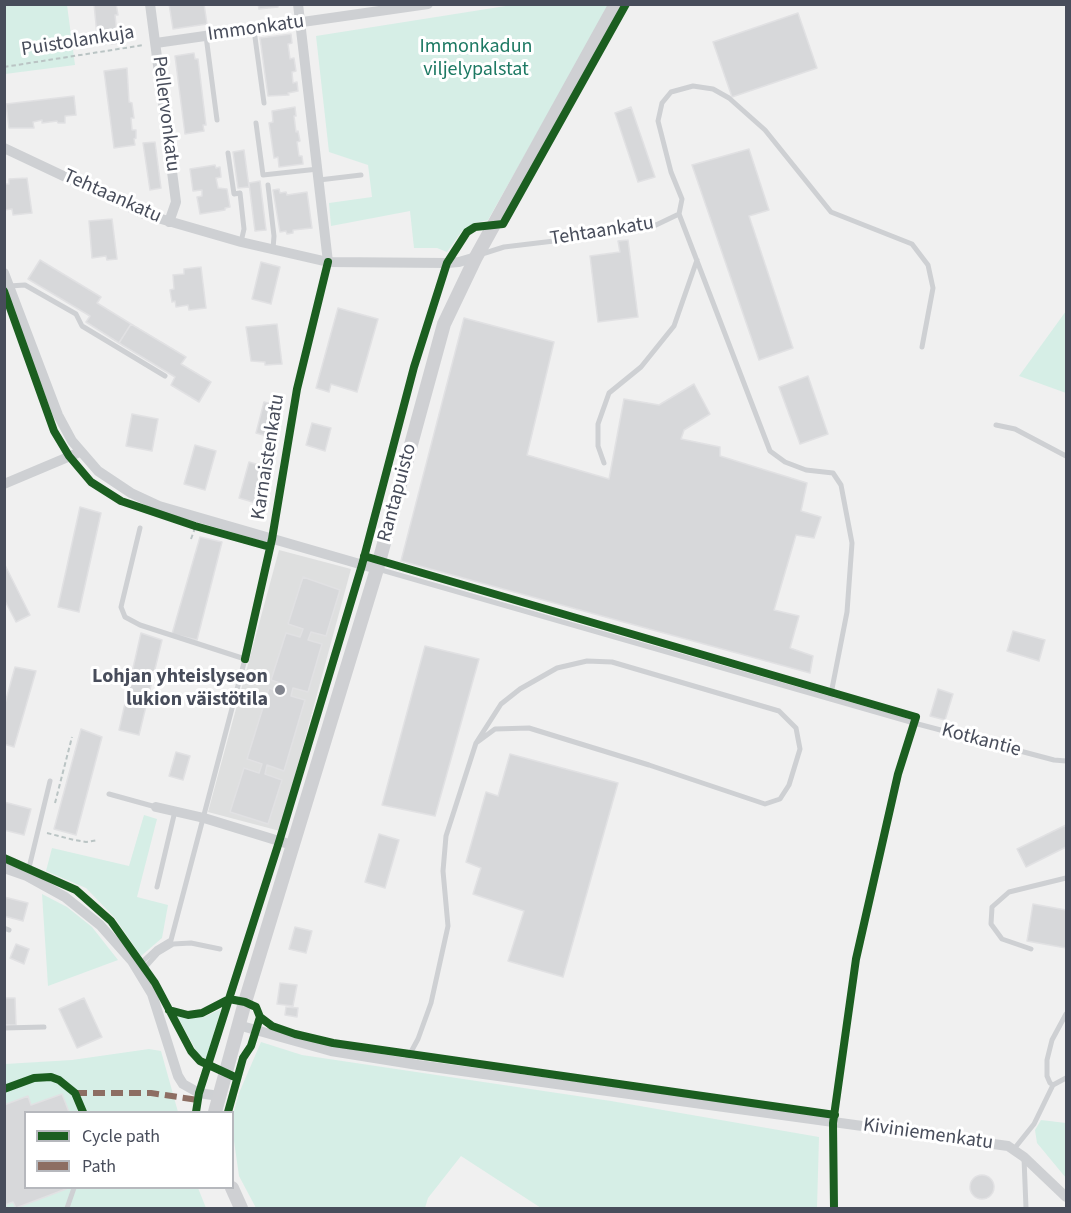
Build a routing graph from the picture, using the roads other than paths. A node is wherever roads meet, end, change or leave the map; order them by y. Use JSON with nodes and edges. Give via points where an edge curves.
{"nodes":[{"id":1,"x":150,"y":4,"type":"edge"},
{"id":2,"x":298,"y":4,"type":"edge"},
{"id":3,"x":428,"y":4,"type":"edge"},
{"id":4,"x":616,"y":4,"type":"edge"},
{"id":5,"x":300,"y":23,"type":"junction"},
{"id":6,"x":254,"y":30,"type":"junction"},
{"id":7,"x":206,"y":36,"type":"junction"},
{"id":8,"x":156,"y":43,"type":"junction"},
{"id":9,"x":264,"y":103,"type":"dead end"},
{"id":10,"x":217,"y":120,"type":"dead end"},
{"id":11,"x":256,"y":123,"type":"dead end"},
{"id":12,"x":4,"y":148,"type":"edge"},
{"id":13,"x":228,"y":153,"type":"dead end"},
{"id":14,"x":318,"y":169,"type":"junction"},
{"id":15,"x":361,"y":175,"type":"dead end"},
{"id":16,"x":319,"y":180,"type":"junction"},
{"id":17,"x":268,"y":185,"type":"dead end"},
{"id":18,"x":679,"y":214,"type":"junction"},
{"id":19,"x":169,"y":222,"type":"junction"},
{"id":20,"x":241,"y":242,"type":"junction"},
{"id":21,"x":273,"y":249,"type":"junction"},
{"id":22,"x":476,"y":257,"type":"junction"},
{"id":23,"x":697,"y":261,"type":"junction"},
{"id":24,"x":328,"y":262,"type":"junction"},
{"id":25,"x":4,"y":273,"type":"edge"},
{"id":26,"x":9,"y":286,"type":"junction"},
{"id":27,"x":922,"y":347,"type":"dead end"},
{"id":28,"x":165,"y":376,"type":"dead end"},
{"id":29,"x":996,"y":425,"type":"dead end"},
{"id":30,"x":80,"y":452,"type":"junction"},
{"id":31,"x":1066,"y":456,"type":"edge"},
{"id":32,"x":604,"y":463,"type":"dead end"},
{"id":33,"x":4,"y":484,"type":"edge"},
{"id":34,"x":140,"y":528,"type":"dead end"},
{"id":35,"x":377,"y":569,"type":"junction"},
{"id":36,"x":830,"y":699,"type":"junction"},
{"id":37,"x":476,"y":743,"type":"junction"},
{"id":38,"x":1066,"y":762,"type":"edge"},
{"id":39,"x":50,"y":781,"type":"dead end"},
{"id":40,"x":109,"y":794,"type":"dead end"},
{"id":41,"x":156,"y":807,"type":"joint"},
{"id":42,"x":175,"y":811,"type":"junction"},
{"id":43,"x":204,"y":818,"type":"junction"},
{"id":44,"x":292,"y":845,"type":"junction"},
{"id":45,"x":4,"y":868,"type":"edge"},
{"id":46,"x":27,"y":876,"type":"junction"},
{"id":47,"x":1066,"y":878,"type":"edge"},
{"id":48,"x":157,"y":887,"type":"dead end"},
{"id":49,"x":220,"y":948,"type":"dead end"},
{"id":50,"x":1031,"y":949,"type":"dead end"},
{"id":51,"x":140,"y":968,"type":"junction"},
{"id":52,"x":1066,"y":1014,"type":"edge"},
{"id":53,"x":238,"y":1025,"type":"junction"},
{"id":54,"x":44,"y":1027,"type":"dead end"},
{"id":55,"x":4,"y":1028,"type":"edge"},
{"id":56,"x":405,"y":1063,"type":"junction"},
{"id":57,"x":1066,"y":1078,"type":"edge"},
{"id":58,"x":1053,"y":1085,"type":"junction"},
{"id":59,"x":219,"y":1096,"type":"junction"},
{"id":60,"x":215,"y":1111,"type":"edge"},
{"id":61,"x":1013,"y":1150,"type":"junction"},
{"id":62,"x":1024,"y":1157,"type":"junction"},
{"id":63,"x":74,"y":1189,"type":"edge"},
{"id":64,"x":232,"y":1189,"type":"edge"},
{"id":65,"x":1066,"y":1197,"type":"edge"},
{"id":66,"x":67,"y":1209,"type":"edge"},
{"id":67,"x":241,"y":1209,"type":"edge"},
{"id":68,"x":1026,"y":1209,"type":"edge"}],
"edges":[{"from":1,"to":8,"type":"street","name":"Pellervonkatu"},
{"from":2,"to":5,"type":"street"},
{"from":3,"to":5,"type":"street","name":"Immonkatu"},
{"from":4,"to":22,"type":"street","name":"Rantapuisto"},
{"from":5,"to":6,"type":"street","name":"Immonkatu"},
{"from":5,"to":14,"type":"street"},
{"from":6,"to":7,"type":"street","name":"Immonkatu"},
{"from":6,"to":9,"type":"lane"},
{"from":7,"to":8,"type":"street","name":"Immonkatu"},
{"from":7,"to":10,"type":"lane"},
{"from":8,"to":19,"type":"street","name":"Pellervonkatu","via":[[176,202]]},
{"from":11,"to":14,"type":"lane","via":[[263,175]]},
{"from":12,"to":19,"type":"street","name":"Tehtaankatu"},
{"from":13,"to":20,"type":"lane","via":[[234,194],[240,193],[244,229]]},
{"from":14,"to":16,"type":"street"},
{"from":15,"to":16,"type":"lane"},
{"from":16,"to":24,"type":"street"},
{"from":17,"to":21,"type":"lane"},
{"from":18,"to":22,"type":"lane","name":"Tehtaankatu","via":[[628,232],[504,247]]},
{"from":18,"to":23,"type":"lane"},
{"from":18,"to":27,"type":"lane","name":"Tehtaankatu","via":[[682,199],[658,121],[662,103],[671,92],[693,86],[713,89],[765,130],[831,212],[912,244],[928,265],[933,288]]},
{"from":19,"to":20,"type":"street","name":"Tehtaankatu"},
{"from":20,"to":21,"type":"street","name":"Tehtaankatu"},
{"from":21,"to":24,"type":"street","name":"Tehtaankatu"},
{"from":22,"to":24,"type":"street","name":"Tehtaankatu","via":[[447,263]]},
{"from":22,"to":35,"type":"street","name":"Rantapuisto","via":[[444,324]]},
{"from":23,"to":32,"type":"lane","via":[[674,326],[641,367],[609,393],[598,423],[598,446]]},
{"from":23,"to":36,"type":"lane","via":[[770,451],[806,470],[833,473],[842,485],[852,543],[847,612]]},
{"from":25,"to":26,"type":"street"},
{"from":26,"to":28,"type":"lane","via":[[25,285],[66,308],[76,314],[82,326]]},
{"from":26,"to":30,"type":"street","via":[[47,388]]},
{"from":29,"to":31,"type":"lane","via":[[1015,429]]},
{"from":30,"to":33,"type":"street"},
{"from":30,"to":35,"type":"street","via":[[116,484],[159,506]]},
{"from":34,"to":43,"type":"lane","via":[[121,607],[126,617],[140,626],[245,659]]},
{"from":35,"to":36,"type":"lane","name":"Kotkantie"},
{"from":35,"to":44,"type":"street","name":"Rantapuisto"},
{"from":36,"to":38,"type":"lane","name":"Kotkantie"},
{"from":37,"to":37,"type":"lane","via":[[495,729],[529,728],[765,804],[780,800],[800,749],[795,728],[779,711],[612,662],[587,661],[557,668],[520,689],[501,704]]},
{"from":37,"to":56,"type":"lane","via":[[446,836],[446,937],[431,1004]]},
{"from":39,"to":46,"type":"lane"},
{"from":40,"to":41,"type":"lane"},
{"from":41,"to":42,"type":"street"},
{"from":42,"to":43,"type":"street"},
{"from":42,"to":48,"type":"lane"},
{"from":43,"to":44,"type":"street"},
{"from":43,"to":51,"type":"lane","via":[[171,940]]},
{"from":44,"to":53,"type":"street","name":"Rantapuisto"},
{"from":45,"to":46,"type":"street"},
{"from":46,"to":51,"type":"street","via":[[65,897],[100,925]]},
{"from":47,"to":50,"type":"lane","via":[[1009,892],[992,907],[991,924],[1002,939]]},
{"from":49,"to":51,"type":"lane","via":[[172,944]]},
{"from":51,"to":59,"type":"street","via":[[178,1076],[183,1084],[199,1093]]},
{"from":52,"to":58,"type":"lane","via":[[1052,1040],[1047,1060],[1047,1076]]},
{"from":53,"to":56,"type":"street","name":"Kiviniemenkatu","via":[[331,1051]]},
{"from":53,"to":59,"type":"street","name":"Rantapuisto"},
{"from":54,"to":55,"type":"lane"},
{"from":56,"to":61,"type":"street","name":"Kiviniemenkatu","via":[[1008,1146]]},
{"from":57,"to":58,"type":"lane"},
{"from":58,"to":61,"type":"lane","via":[[1034,1124]]},
{"from":59,"to":60,"type":"street","name":"Rantapuisto"},
{"from":61,"to":62,"type":"street","name":"Kiviniemenkatu"},
{"from":62,"to":65,"type":"street","name":"Kiviniemenkatu"},
{"from":62,"to":68,"type":"lane"},
{"from":63,"to":66,"type":"lane"},
{"from":64,"to":67,"type":"street"}]}
